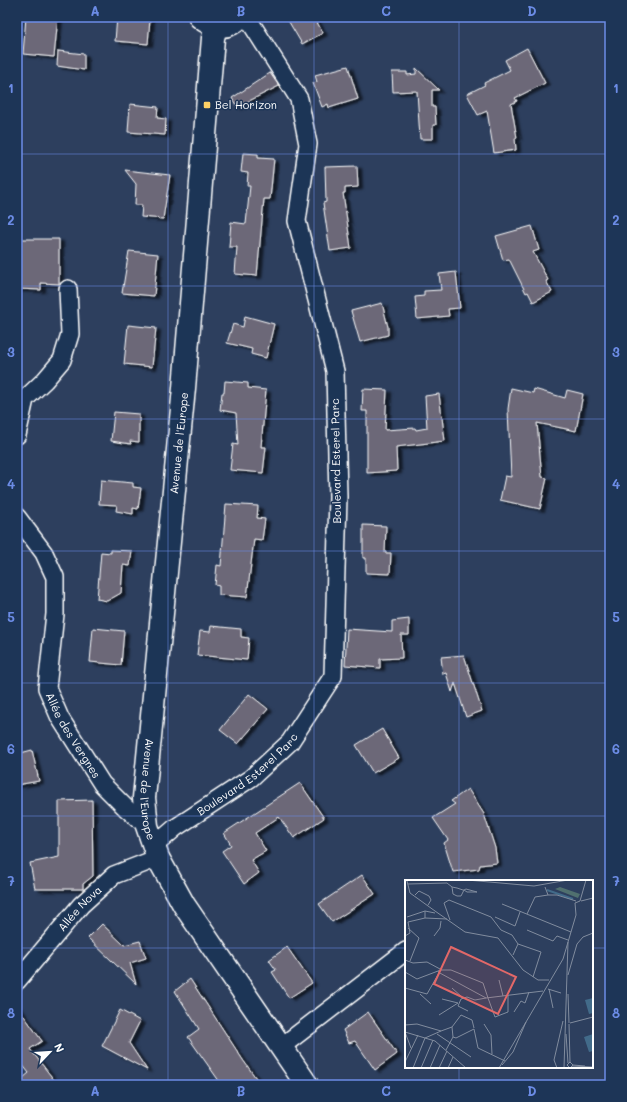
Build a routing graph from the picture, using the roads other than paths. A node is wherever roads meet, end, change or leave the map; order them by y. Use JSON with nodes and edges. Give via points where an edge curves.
{"nodes":[{"id":1,"x":240,"y":17,"type":"edge"},
{"id":2,"x":247,"y":17,"type":"edge"},
{"id":3,"x":208,"y":21,"type":"edge"},
{"id":4,"x":68,"y":289,"type":"dead end"},
{"id":5,"x":17,"y":435,"type":"edge"},
{"id":6,"x":17,"y":517,"type":"edge"},
{"id":7,"x":147,"y":826,"type":"junction"},
{"id":8,"x":156,"y":852,"type":"junction"},
{"id":9,"x":405,"y":952,"type":"edge"},
{"id":10,"x":17,"y":981,"type":"edge"},
{"id":11,"x":281,"y":1047,"type":"junction"},
{"id":12,"x":307,"y":1085,"type":"edge"}],
"edges":[{"from":1,"to":3,"type":"street","via":[[232,24]]},
{"from":2,"to":8,"type":"street","name":"Boulevard Esterel Parc","via":[[299,99],[308,144],[297,221],[335,371],[338,497],[334,676],[290,742],[251,778],[175,828]]},
{"from":3,"to":7,"type":"street","name":"Avenue de l'Europe","via":[[213,38],[184,388],[144,798]]},
{"from":4,"to":5,"type":"street","via":[[70,334],[62,360],[25,399]]},
{"from":6,"to":7,"type":"street","name":"Allée des Vergnes","via":[[44,553],[55,577],[55,614],[46,688],[60,718],[102,784]]},
{"from":7,"to":8,"type":"street","name":"Avenue de l'Europe"},
{"from":8,"to":10,"type":"street","name":"Allée Nova","via":[[114,875],[81,905]]},
{"from":8,"to":11,"type":"street","via":[[184,905]]},
{"from":9,"to":11,"type":"street"},
{"from":11,"to":12,"type":"street"}]}
